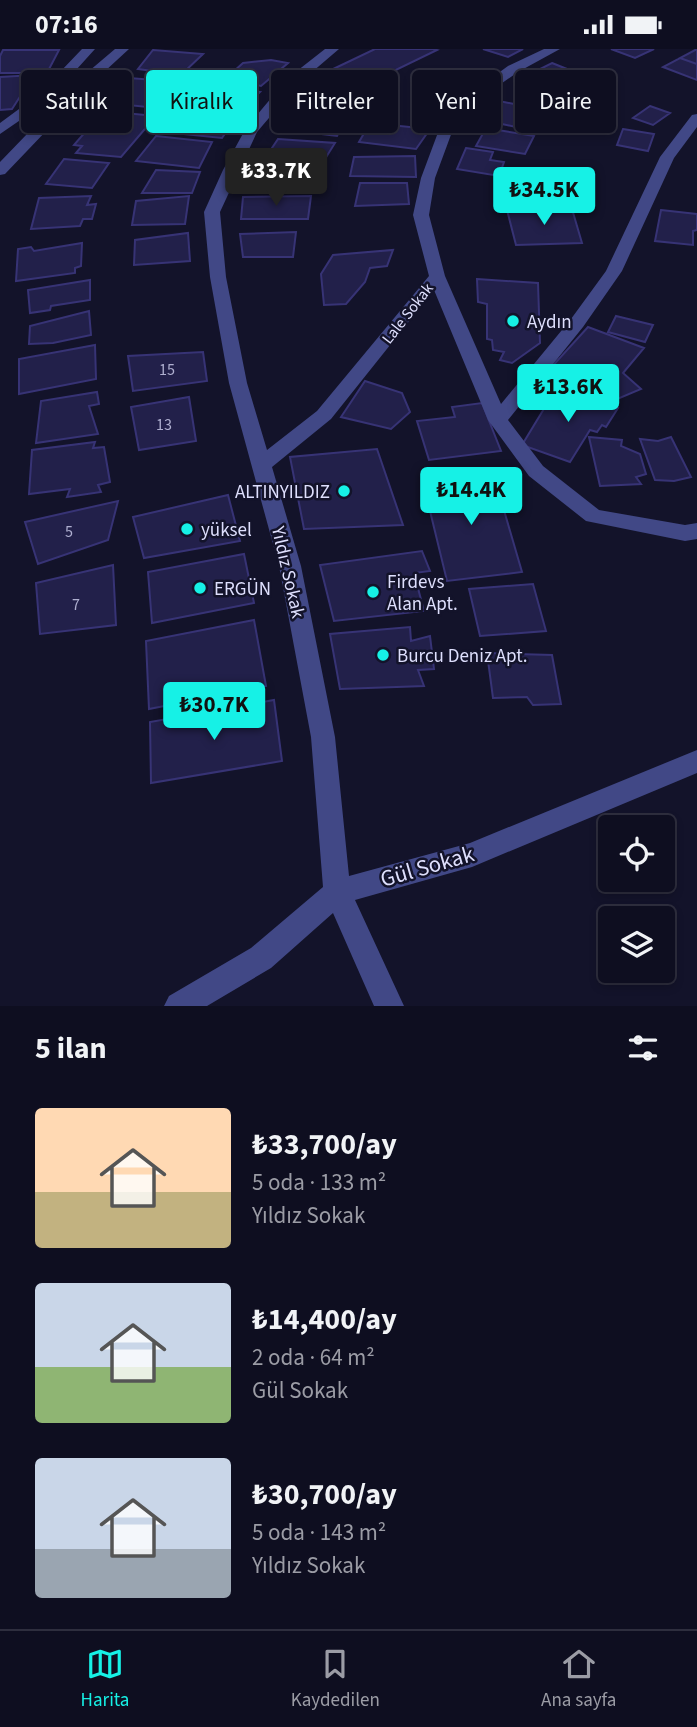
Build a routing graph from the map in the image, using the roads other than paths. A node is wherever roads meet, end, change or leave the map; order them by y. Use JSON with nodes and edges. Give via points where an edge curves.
{"nodes":[{"id":1,"x":89,"y":49,"type":"edge"},
{"id":2,"x":123,"y":49,"type":"edge"},
{"id":3,"x":333,"y":49,"type":"edge"},
{"id":4,"x":554,"y":49,"type":"edge"},
{"id":5,"x":696,"y":120,"type":"edge"},
{"id":6,"x":0,"y":130,"type":"edge"},
{"id":7,"x":0,"y":171,"type":"edge"},
{"id":8,"x":437,"y":276,"type":"junction"},
{"id":9,"x":498,"y":420,"type":"junction"},
{"id":10,"x":261,"y":465,"type":"junction"},
{"id":11,"x":697,"y":531,"type":"edge"},
{"id":12,"x":697,"y":761,"type":"edge"},
{"id":13,"x":337,"y":892,"type":"junction"},
{"id":14,"x":179,"y":1006,"type":"edge"},
{"id":15,"x":389,"y":1006,"type":"edge"}],
"edges":[{"from":1,"to":6,"type":"street","via":[[43,99]]},
{"from":2,"to":7,"type":"street"},
{"from":3,"to":10,"type":"street","name":"Yıldız Sokak","via":[[293,81],[251,131],[212,212],[237,383]]},
{"from":4,"to":8,"type":"street","name":"Lale Sokak","via":[[513,69],[453,111],[428,178],[421,215]]},
{"from":5,"to":9,"type":"street","via":[[667,157],[614,271]]},
{"from":8,"to":9,"type":"street"},
{"from":8,"to":10,"type":"street","name":"Lale Sokak","via":[[324,415]]},
{"from":9,"to":11,"type":"street","via":[[536,471],[593,516],[685,533]]},
{"from":10,"to":13,"type":"street","name":"Yıldız Sokak","via":[[290,566],[323,737]]},
{"from":12,"to":13,"type":"street","name":"Gül Sokak","via":[[472,855]]},
{"from":13,"to":14,"type":"street","name":"Gül Sokak","via":[[261,958]]},
{"from":13,"to":15,"type":"street","name":"Yıldız Sokak"}]}
